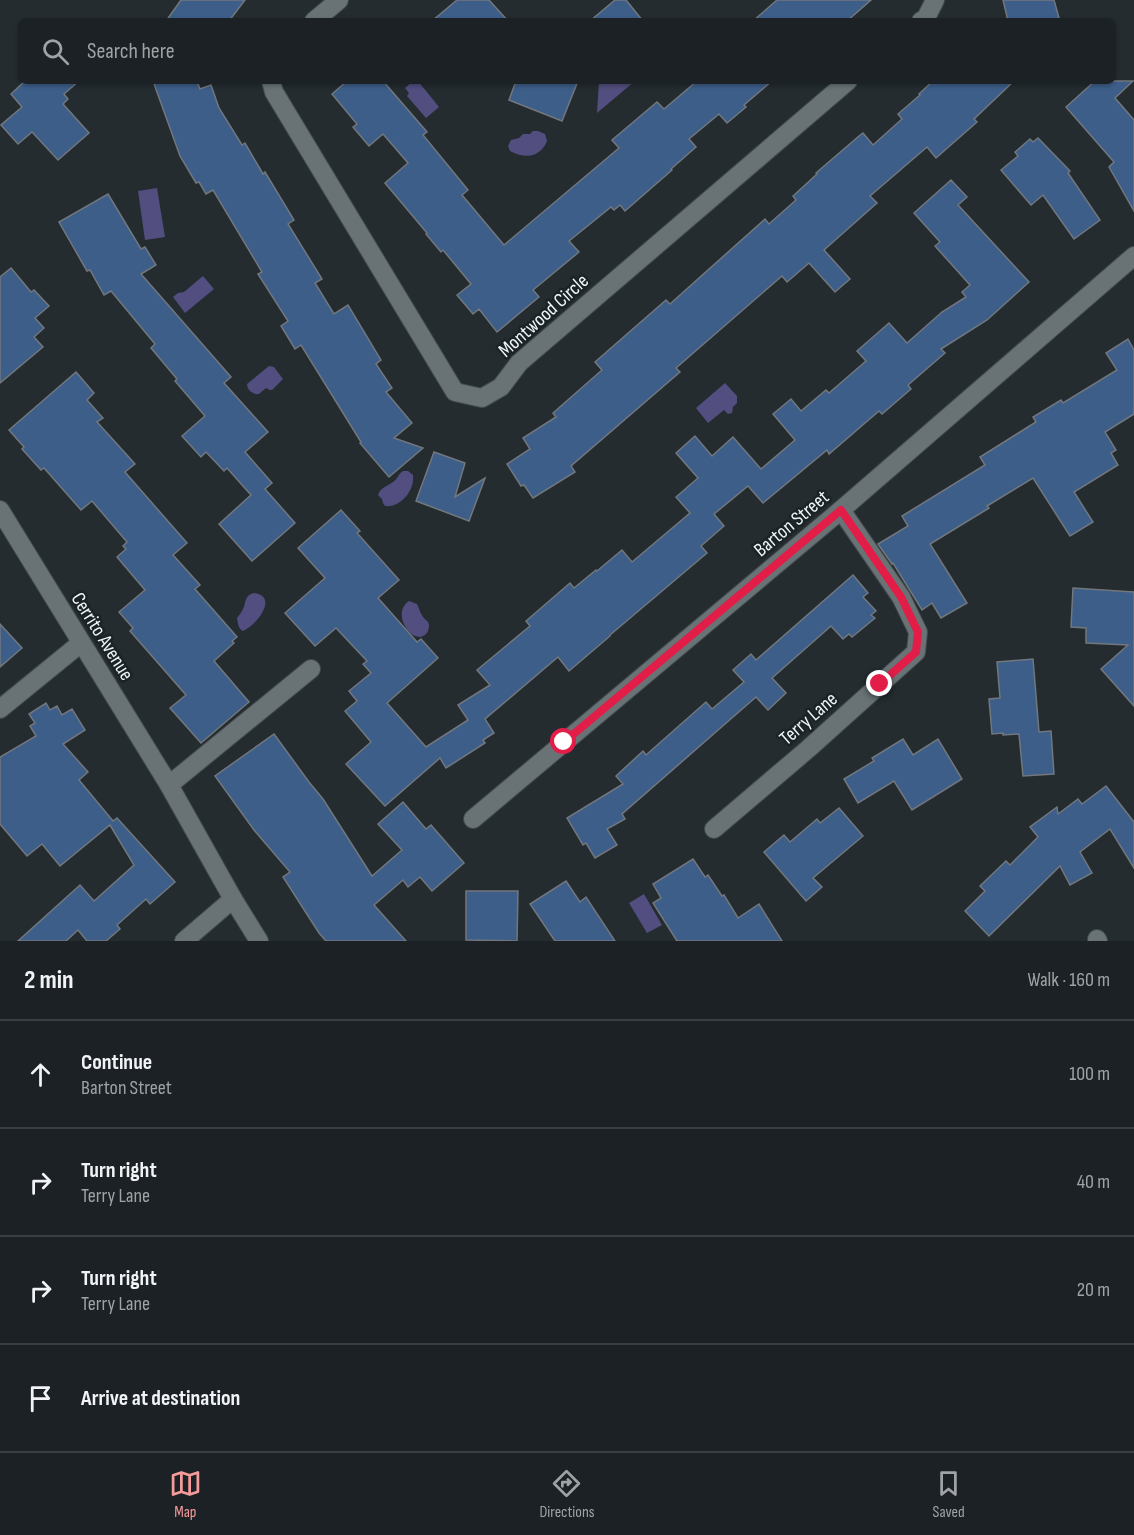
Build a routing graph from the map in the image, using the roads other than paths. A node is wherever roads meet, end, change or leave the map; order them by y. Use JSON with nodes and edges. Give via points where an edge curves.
{"nodes":[{"id":1,"x":339,"y":0,"type":"edge"},
{"id":2,"x":935,"y":0,"type":"edge"},
{"id":3,"x":318,"y":18,"type":"edge"},
{"id":4,"x":926,"y":18,"type":"edge"},
{"id":5,"x":272,"y":84,"type":"edge"},
{"id":6,"x":844,"y":84,"type":"edge"},
{"id":7,"x":1134,"y":256,"type":"edge"},
{"id":8,"x":0,"y":510,"type":"edge"},
{"id":9,"x":841,"y":510,"type":"junction"},
{"id":10,"x":81,"y":643,"type":"junction"},
{"id":11,"x":311,"y":669,"type":"dead end"},
{"id":12,"x":0,"y":709,"type":"edge"},
{"id":13,"x":169,"y":785,"type":"junction"},
{"id":14,"x":473,"y":819,"type":"dead end"},
{"id":15,"x":714,"y":830,"type":"dead end"},
{"id":16,"x":233,"y":899,"type":"junction"},
{"id":17,"x":184,"y":941,"type":"edge"},
{"id":18,"x":259,"y":941,"type":"edge"}],
"edges":[{"from":1,"to":3,"type":"street"},
{"from":2,"to":4,"type":"street"},
{"from":5,"to":6,"type":"street","name":"Montwood Circle","via":[[455,392],[482,398],[501,387],[519,363]]},
{"from":7,"to":9,"type":"street","name":"Barton Street"},
{"from":8,"to":10,"type":"street","name":"Cerrito Avenue"},
{"from":9,"to":14,"type":"street","name":"Barton Street"},
{"from":9,"to":15,"type":"street","name":"Terry Lane","via":[[901,597],[918,632],[916,652]]},
{"from":10,"to":12,"type":"street"},
{"from":10,"to":13,"type":"street","name":"Cerrito Avenue"},
{"from":11,"to":13,"type":"street"},
{"from":13,"to":16,"type":"street","name":"Cerrito Avenue"},
{"from":16,"to":17,"type":"street"},
{"from":16,"to":18,"type":"street","name":"Cerrito Avenue"}]}
